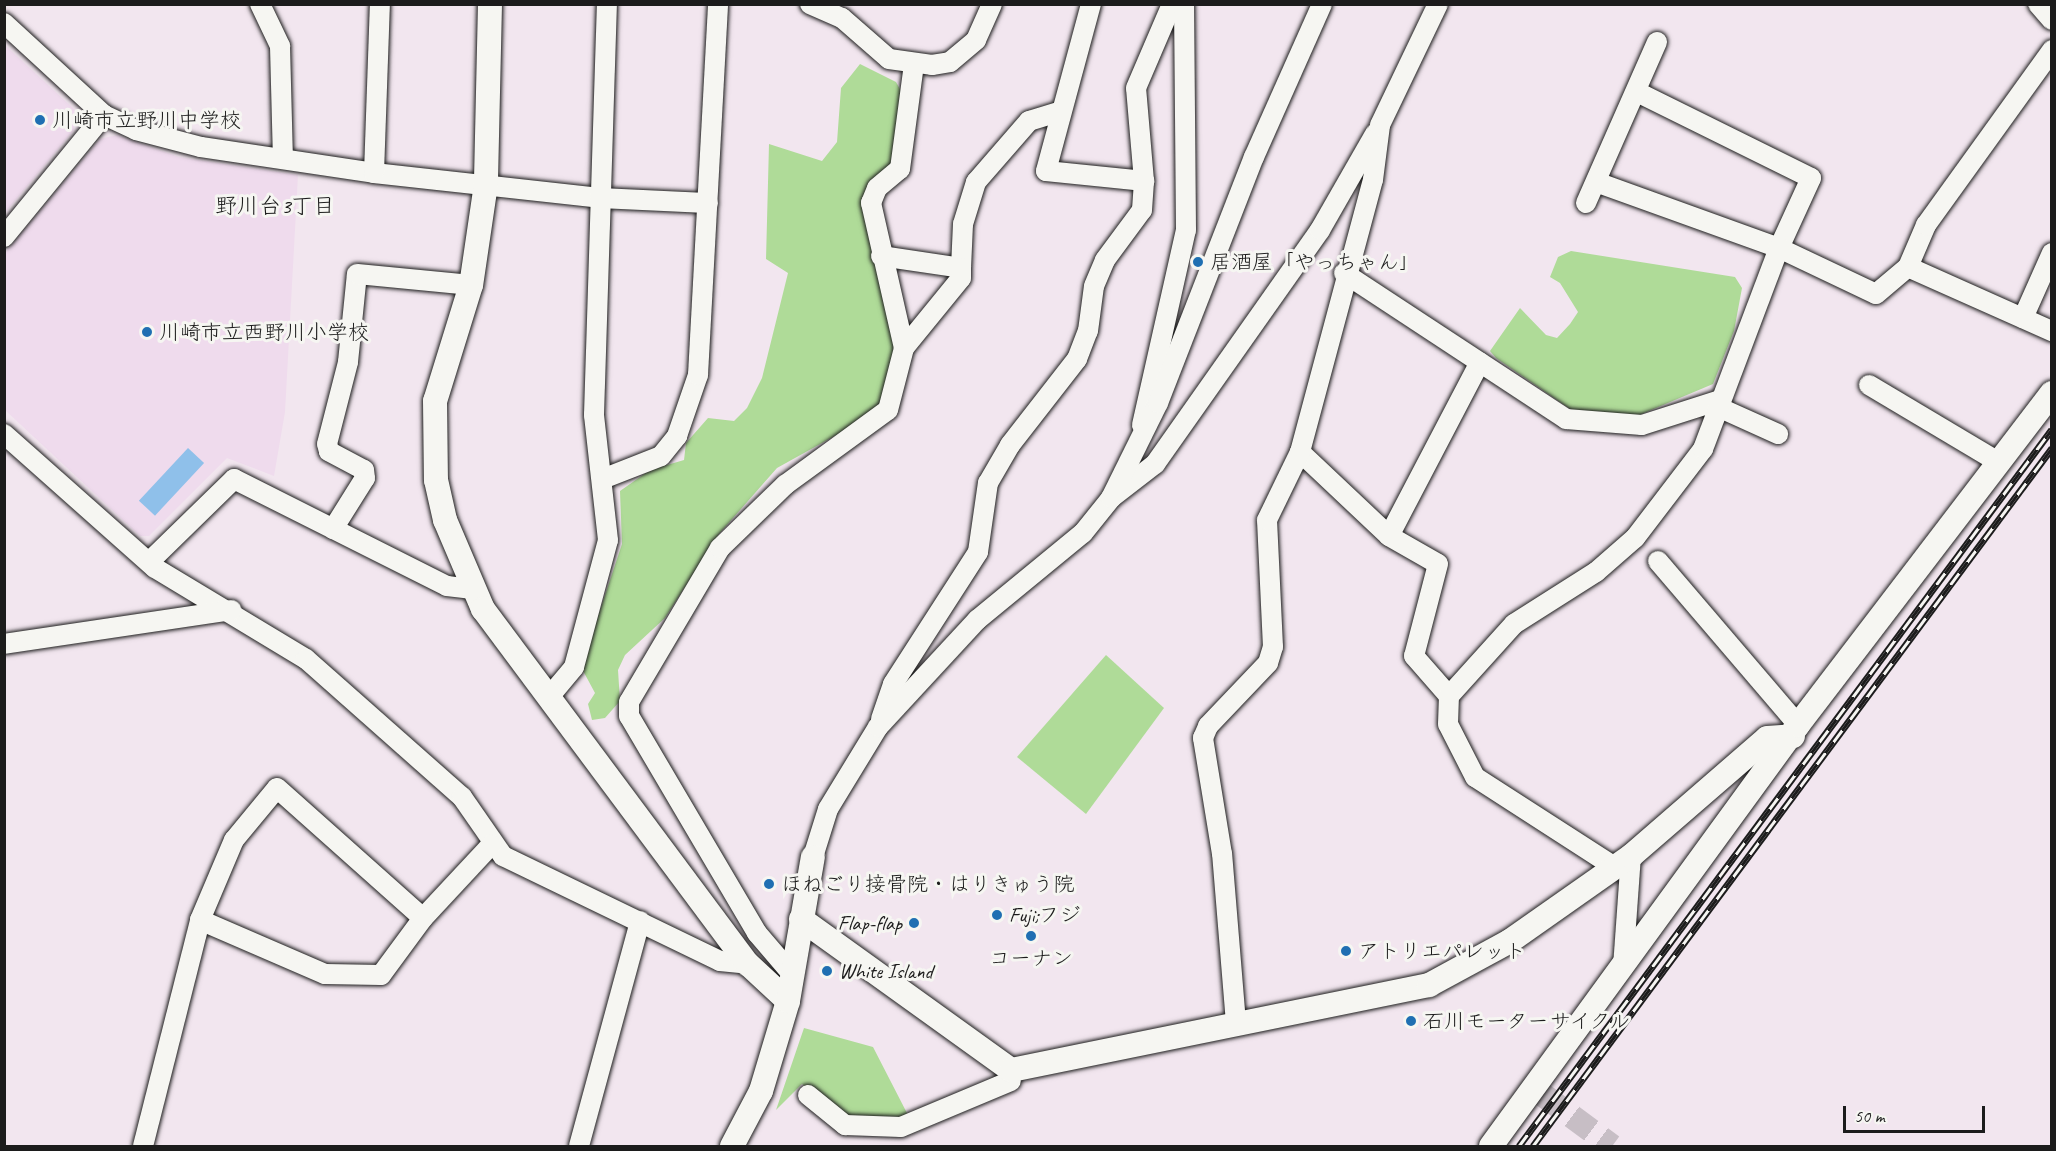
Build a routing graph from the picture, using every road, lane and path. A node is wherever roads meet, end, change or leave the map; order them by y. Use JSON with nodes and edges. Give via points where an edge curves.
{"nodes":[{"id":1,"x":260,"y":4,"type":"edge"},
{"id":2,"x":380,"y":4,"type":"edge"},
{"id":3,"x":490,"y":4,"type":"edge"},
{"id":4,"x":607,"y":4,"type":"edge"},
{"id":5,"x":718,"y":4,"type":"edge"},
{"id":6,"x":810,"y":4,"type":"edge"},
{"id":7,"x":992,"y":4,"type":"edge"},
{"id":8,"x":1091,"y":4,"type":"edge"},
{"id":9,"x":1172,"y":4,"type":"edge"},
{"id":10,"x":1184,"y":4,"type":"edge"},
{"id":11,"x":1322,"y":4,"type":"edge"},
{"id":12,"x":1438,"y":4,"type":"edge"},
{"id":13,"x":2038,"y":4,"type":"edge"},
{"id":14,"x":845,"y":11,"type":"edge"},
{"id":15,"x":2052,"y":20,"type":"edge"},
{"id":16,"x":4,"y":23,"type":"edge"},
{"id":17,"x":1657,"y":42,"type":"dead end"},
{"id":18,"x":2052,"y":50,"type":"edge"},
{"id":19,"x":914,"y":64,"type":"junction"},
{"id":20,"x":1637,"y":92,"type":"junction"},
{"id":21,"x":1062,"y":111,"type":"junction"},
{"id":22,"x":104,"y":115,"type":"junction"},
{"id":23,"x":1380,"y":125,"type":"junction"},
{"id":24,"x":283,"y":157,"type":"junction"},
{"id":25,"x":374,"y":173,"type":"junction"},
{"id":26,"x":1144,"y":181,"type":"junction"},
{"id":27,"x":1596,"y":182,"type":"junction"},
{"id":28,"x":486,"y":184,"type":"junction"},
{"id":29,"x":600,"y":198,"type":"junction"},
{"id":30,"x":708,"y":203,"type":"junction"},
{"id":31,"x":1586,"y":203,"type":"dead end"},
{"id":32,"x":4,"y":237,"type":"edge"},
{"id":33,"x":1779,"y":248,"type":"junction"},
{"id":34,"x":2052,"y":253,"type":"edge"},
{"id":35,"x":881,"y":255,"type":"junction"},
{"id":36,"x":1908,"y":267,"type":"junction"},
{"id":37,"x":961,"y":268,"type":"junction"},
{"id":38,"x":1344,"y":273,"type":"junction"},
{"id":39,"x":471,"y":285,"type":"junction"},
{"id":40,"x":2023,"y":318,"type":"junction"},
{"id":41,"x":2052,"y":331,"type":"edge"},
{"id":42,"x":904,"y":348,"type":"junction"},
{"id":43,"x":1480,"y":362,"type":"junction"},
{"id":44,"x":1869,"y":385,"type":"dead end"},
{"id":45,"x":2052,"y":393,"type":"edge"},
{"id":46,"x":1719,"y":404,"type":"junction"},
{"id":47,"x":4,"y":434,"type":"edge"},
{"id":48,"x":1778,"y":434,"type":"dead end"},
{"id":49,"x":1140,"y":438,"type":"junction"},
{"id":50,"x":1300,"y":452,"type":"junction"},
{"id":51,"x":2000,"y":463,"type":"junction"},
{"id":52,"x":605,"y":478,"type":"junction"},
{"id":53,"x":1111,"y":498,"type":"junction"},
{"id":54,"x":333,"y":528,"type":"junction"},
{"id":55,"x":1389,"y":536,"type":"junction"},
{"id":56,"x":1658,"y":561,"type":"dead end"},
{"id":57,"x":149,"y":562,"type":"junction"},
{"id":58,"x":473,"y":589,"type":"junction"},
{"id":59,"x":231,"y":610,"type":"junction"},
{"id":60,"x":4,"y":644,"type":"edge"},
{"id":61,"x":1449,"y":696,"type":"junction"},
{"id":62,"x":549,"y":697,"type":"junction"},
{"id":63,"x":878,"y":727,"type":"junction"},
{"id":64,"x":1796,"y":731,"type":"junction"},
{"id":65,"x":491,"y":845,"type":"junction"},
{"id":66,"x":813,"y":857,"type":"joint"},
{"id":67,"x":1622,"y":861,"type":"junction"},
{"id":68,"x":423,"y":918,"type":"junction"},
{"id":69,"x":801,"y":919,"type":"junction"},
{"id":70,"x":200,"y":920,"type":"junction"},
{"id":71,"x":640,"y":921,"type":"junction"},
{"id":72,"x":748,"y":964,"type":"junction"},
{"id":73,"x":1623,"y":969,"type":"junction"},
{"id":74,"x":792,"y":974,"type":"junction"},
{"id":75,"x":788,"y":1001,"type":"junction"},
{"id":76,"x":1236,"y":1023,"type":"junction"},
{"id":77,"x":1011,"y":1081,"type":"dead end"},
{"id":78,"x":808,"y":1095,"type":"dead end"},
{"id":79,"x":143,"y":1146,"type":"edge"},
{"id":80,"x":579,"y":1146,"type":"edge"},
{"id":81,"x":732,"y":1146,"type":"edge"},
{"id":82,"x":1491,"y":1146,"type":"edge"}],
"edges":[{"from":1,"to":24,"type":"street","via":[[280,46]]},
{"from":2,"to":25,"type":"street"},
{"from":3,"to":28,"type":"street"},
{"from":4,"to":29,"type":"street"},
{"from":5,"to":30,"type":"street"},
{"from":6,"to":14,"type":"street"},
{"from":7,"to":19,"type":"street","via":[[986,28],[950,62]]},
{"from":8,"to":21,"type":"street"},
{"from":9,"to":26,"type":"street","via":[[1136,88]]},
{"from":10,"to":49,"type":"street","via":[[1186,230],[1164,341],[1147,384]]},
{"from":11,"to":49,"type":"street"},
{"from":12,"to":23,"type":"street"},
{"from":13,"to":15,"type":"street"},
{"from":14,"to":19,"type":"street","via":[[876,51]]},
{"from":16,"to":22,"type":"street"},
{"from":17,"to":20,"type":"street"},
{"from":18,"to":36,"type":"street","via":[[1926,225]]},
{"from":19,"to":35,"type":"street","via":[[900,169],[878,188],[871,203]]},
{"from":20,"to":27,"type":"street"},
{"from":20,"to":33,"type":"street","via":[[1811,178]]},
{"from":21,"to":26,"type":"street","via":[[1046,171]]},
{"from":21,"to":37,"type":"street","via":[[1029,120],[976,182],[963,224]]},
{"from":22,"to":24,"type":"street","via":[[136,130],[201,147]]},
{"from":22,"to":32,"type":"street"},
{"from":23,"to":38,"type":"street","via":[[1372,180]]},
{"from":23,"to":53,"type":"street","via":[[1320,230],[1155,465]]},
{"from":24,"to":25,"type":"street"},
{"from":25,"to":28,"type":"street"},
{"from":26,"to":63,"type":"street","via":[[1142,210],[1105,260],[1094,286],[1088,331],[1077,359],[1010,445],[988,483],[978,552],[893,684]]},
{"from":27,"to":31,"type":"street"},
{"from":27,"to":33,"type":"street"},
{"from":28,"to":29,"type":"street"},
{"from":28,"to":39,"type":"street"},
{"from":29,"to":30,"type":"street"},
{"from":29,"to":52,"type":"street","via":[[594,415]]},
{"from":30,"to":52,"type":"street","via":[[698,375],[689,407],[661,456]]},
{"from":33,"to":36,"type":"street","via":[[1876,294]]},
{"from":33,"to":46,"type":"street"},
{"from":34,"to":40,"type":"street"},
{"from":35,"to":37,"type":"street"},
{"from":35,"to":42,"type":"street"},
{"from":36,"to":40,"type":"street"},
{"from":37,"to":42,"type":"street","via":[[961,278]]},
{"from":38,"to":43,"type":"street"},
{"from":38,"to":50,"type":"street"},
{"from":39,"to":54,"type":"street","via":[[357,274],[348,362],[327,444],[329,451],[364,470],[365,478]]},
{"from":39,"to":58,"type":"street","via":[[435,401],[432,438],[445,520]]},
{"from":40,"to":41,"type":"street"},
{"from":42,"to":74,"type":"street","via":[[888,410],[785,485],[720,548],[629,702],[629,716],[757,933]]},
{"from":43,"to":46,"type":"street","via":[[1566,419],[1642,425]]},
{"from":43,"to":55,"type":"street"},
{"from":44,"to":51,"type":"street"},
{"from":45,"to":51,"type":"street"},
{"from":46,"to":48,"type":"street"},
{"from":46,"to":61,"type":"street","via":[[1703,449],[1635,538],[1596,572],[1514,624]]},
{"from":47,"to":57,"type":"street"},
{"from":49,"to":53,"type":"street"},
{"from":50,"to":55,"type":"street"},
{"from":50,"to":76,"type":"street","via":[[1267,520],[1273,647],[1268,663],[1208,726],[1203,738],[1222,854]]},
{"from":51,"to":64,"type":"street"},
{"from":52,"to":62,"type":"street","via":[[608,540],[600,582],[574,667]]},
{"from":53,"to":63,"type":"street","via":[[1083,534],[977,620]]},
{"from":54,"to":57,"type":"street","via":[[234,479]]},
{"from":54,"to":58,"type":"street","via":[[447,586]]},
{"from":55,"to":61,"type":"street","via":[[1438,564],[1414,656]]},
{"from":56,"to":64,"type":"street"},
{"from":57,"to":59,"type":"street"},
{"from":58,"to":62,"type":"street"},
{"from":59,"to":60,"type":"street"},
{"from":59,"to":65,"type":"street","via":[[306,659],[462,797]]},
{"from":61,"to":67,"type":"street","via":[[1448,724],[1475,777]]},
{"from":62,"to":72,"type":"street"},
{"from":63,"to":66,"type":"street","via":[[828,809]]},
{"from":64,"to":67,"type":"street","via":[[1767,738]]},
{"from":64,"to":73,"type":"street"},
{"from":65,"to":68,"type":"street"},
{"from":65,"to":71,"type":"street","via":[[503,856]]},
{"from":66,"to":69,"type":"street"},
{"from":67,"to":73,"type":"street"},
{"from":67,"to":76,"type":"street","via":[[1510,941],[1429,985]]},
{"from":68,"to":70,"type":"street","via":[[381,975],[325,974]]},
{"from":68,"to":70,"type":"street","via":[[278,788],[234,840]]},
{"from":69,"to":74,"type":"street"},
{"from":69,"to":76,"type":"street","via":[[1011,1070]]},
{"from":70,"to":79,"type":"street"},
{"from":71,"to":72,"type":"street","via":[[723,962]]},
{"from":71,"to":80,"type":"street"},
{"from":72,"to":75,"type":"street"},
{"from":73,"to":82,"type":"street","via":[[1538,1092]]},
{"from":74,"to":75,"type":"street"},
{"from":75,"to":81,"type":"street","via":[[761,1091]]},
{"from":77,"to":78,"type":"street","via":[[901,1127],[845,1125]]}]}
